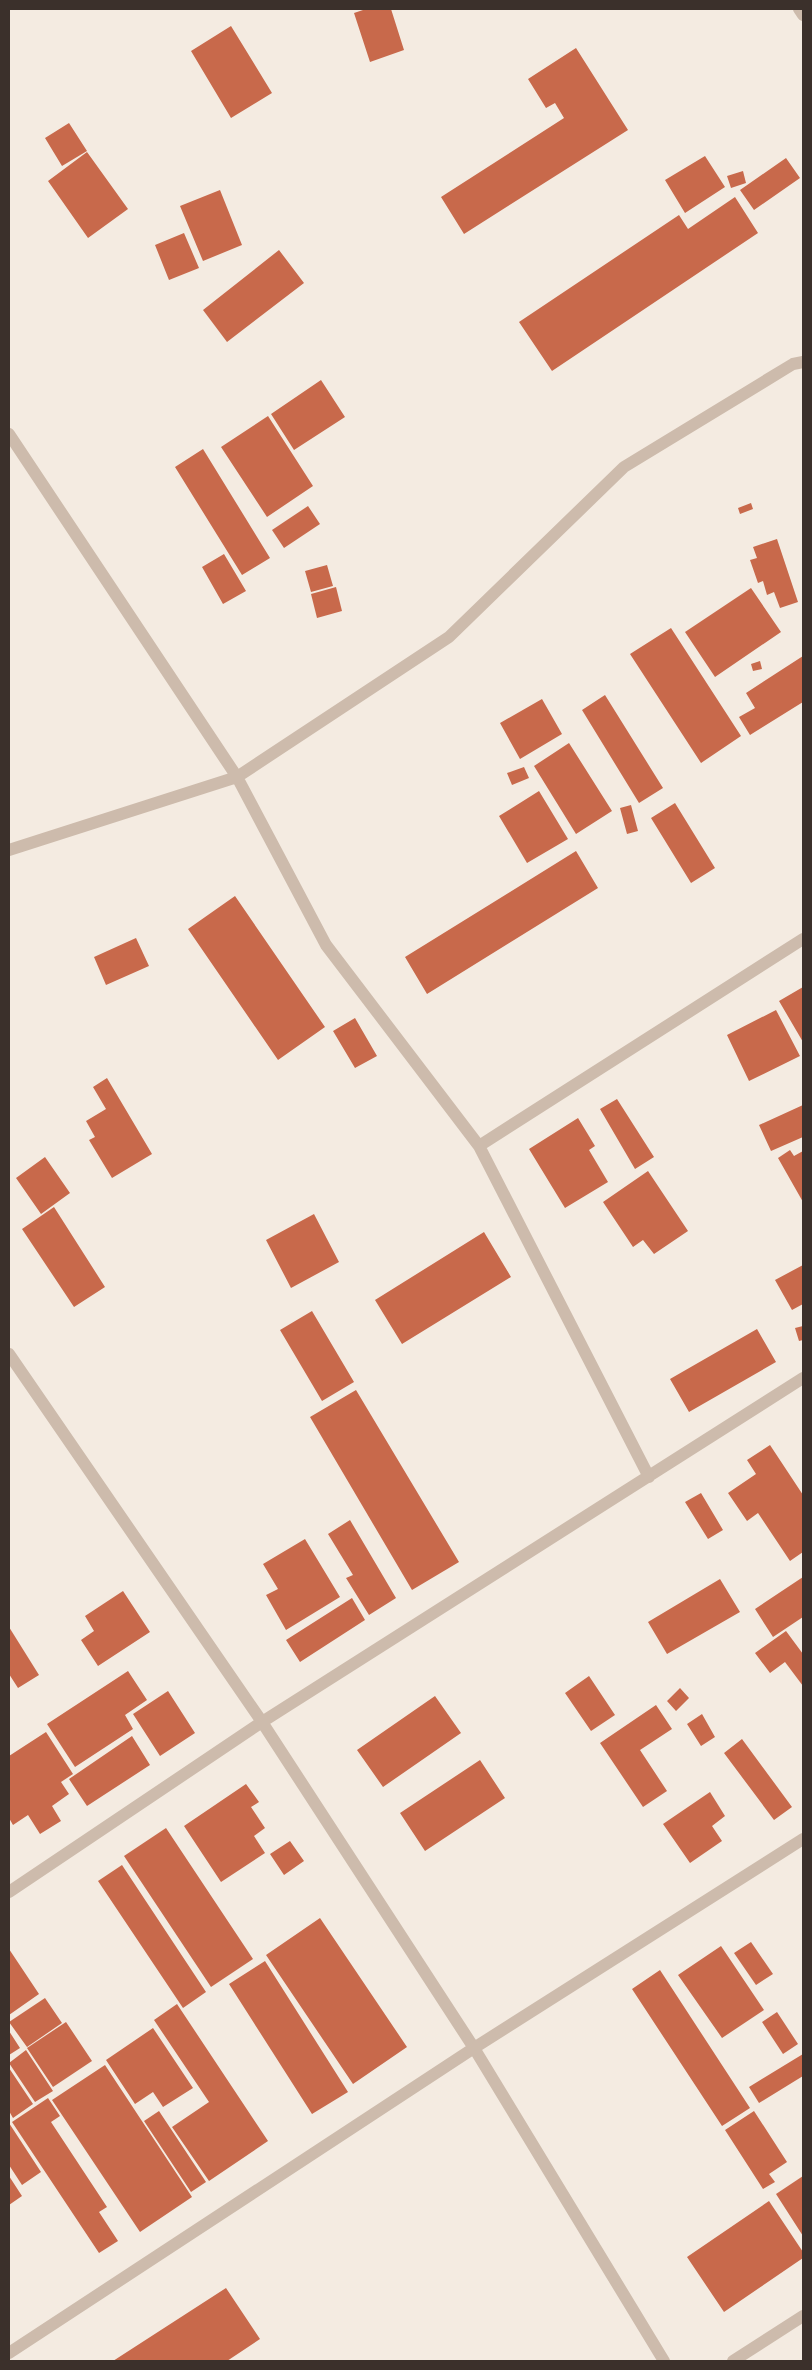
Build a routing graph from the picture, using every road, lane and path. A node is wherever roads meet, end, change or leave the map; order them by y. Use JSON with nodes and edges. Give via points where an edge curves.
{"nodes":[{"id":1,"x":799,"y":9,"type":"edge"},
{"id":2,"x":803,"y":16,"type":"edge"},
{"id":3,"x":803,"y":362,"type":"edge"},
{"id":4,"x":9,"y":434,"type":"edge"},
{"id":5,"x":237,"y":778,"type":"junction"},
{"id":6,"x":9,"y":850,"type":"edge"},
{"id":7,"x":803,"y":939,"type":"edge"},
{"id":8,"x":479,"y":1146,"type":"junction"},
{"id":9,"x":9,"y":1354,"type":"edge"},
{"id":10,"x":803,"y":1378,"type":"edge"},
{"id":11,"x":649,"y":1477,"type":"junction"},
{"id":12,"x":262,"y":1722,"type":"junction"},
{"id":13,"x":803,"y":1839,"type":"edge"},
{"id":14,"x":9,"y":1892,"type":"edge"},
{"id":15,"x":474,"y":2048,"type":"junction"},
{"id":16,"x":803,"y":2316,"type":"edge"},
{"id":17,"x":9,"y":2354,"type":"edge"},
{"id":18,"x":664,"y":2361,"type":"edge"},
{"id":19,"x":733,"y":2361,"type":"edge"}],
"edges":[{"from":1,"to":2,"type":"street"},
{"from":3,"to":5,"type":"street","via":[[793,364],[624,467],[449,637]]},
{"from":4,"to":5,"type":"street"},
{"from":5,"to":6,"type":"street"},
{"from":5,"to":8,"type":"street","via":[[326,945]]},
{"from":7,"to":8,"type":"street"},
{"from":8,"to":11,"type":"street"},
{"from":9,"to":12,"type":"street"},
{"from":10,"to":11,"type":"street"},
{"from":11,"to":12,"type":"street"},
{"from":12,"to":14,"type":"street"},
{"from":12,"to":15,"type":"street"},
{"from":13,"to":15,"type":"street"},
{"from":15,"to":17,"type":"street"},
{"from":15,"to":18,"type":"street"},
{"from":16,"to":19,"type":"street"}]}
